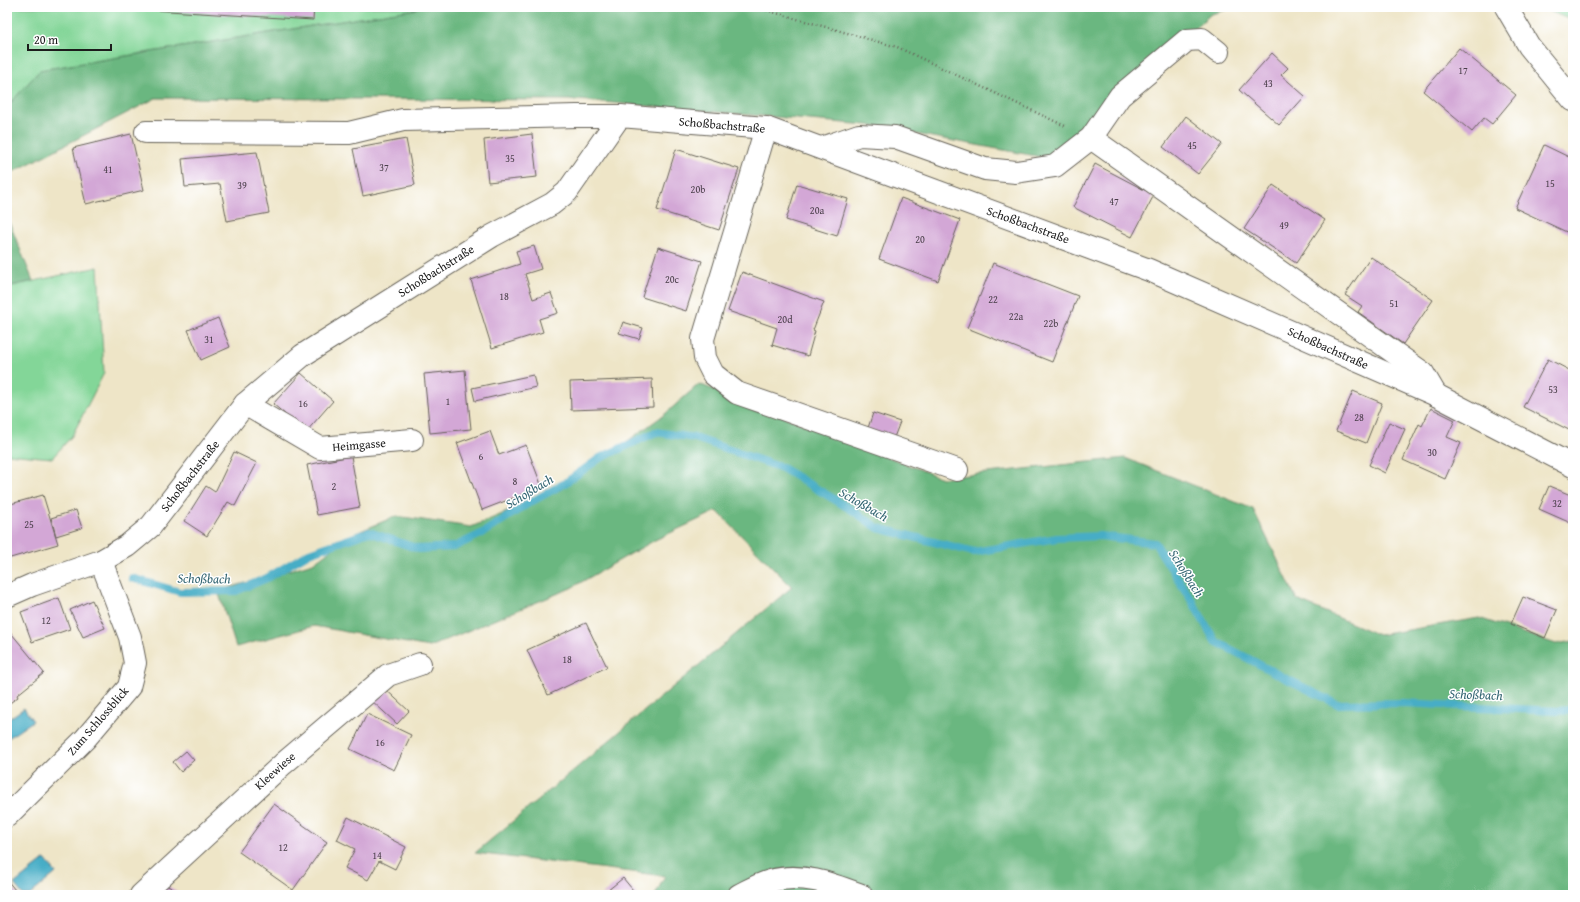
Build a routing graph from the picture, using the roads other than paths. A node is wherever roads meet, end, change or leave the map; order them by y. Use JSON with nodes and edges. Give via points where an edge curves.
{"nodes":[{"id":1,"x":1506,"y":7,"type":"edge"},
{"id":2,"x":1218,"y":52,"type":"dead end"},
{"id":3,"x":1573,"y":100,"type":"edge"},
{"id":4,"x":620,"y":116,"type":"junction"},
{"id":5,"x":766,"y":128,"type":"junction"},
{"id":6,"x":146,"y":132,"type":"dead end"},
{"id":7,"x":1091,"y":138,"type":"junction"},
{"id":8,"x":822,"y":148,"type":"junction"},
{"id":9,"x":1436,"y":395,"type":"junction"},
{"id":10,"x":245,"y":404,"type":"junction"},
{"id":11,"x":412,"y":440,"type":"dead end"},
{"id":12,"x":1573,"y":466,"type":"edge"},
{"id":13,"x":957,"y":470,"type":"dead end"},
{"id":14,"x":101,"y":561,"type":"junction"},
{"id":15,"x":7,"y":596,"type":"edge"},
{"id":16,"x":420,"y":664,"type":"dead end"},
{"id":17,"x":7,"y":816,"type":"edge"},
{"id":18,"x":142,"y":895,"type":"edge"},
{"id":19,"x":739,"y":895,"type":"edge"},
{"id":20,"x":861,"y":895,"type":"edge"}],
"edges":[{"from":1,"to":3,"type":"street","via":[[1529,46]]},
{"from":2,"to":7,"type":"street","via":[[1202,39],[1187,40],[1120,96]]},
{"from":4,"to":5,"type":"street","name":"Schoßbachstraße"},
{"from":4,"to":6,"type":"street","via":[[403,120],[349,133]]},
{"from":4,"to":10,"type":"street","name":"Schoßbachstraße","via":[[567,192],[552,204],[492,236],[303,355]]},
{"from":5,"to":8,"type":"street","name":"Schoßbachstraße"},
{"from":5,"to":13,"type":"street","via":[[703,339],[705,358],[713,374],[737,393]]},
{"from":7,"to":8,"type":"street","via":[[1055,166],[1016,172],[985,169],[895,137],[859,135]]},
{"from":7,"to":9,"type":"street","via":[[1423,373]]},
{"from":8,"to":9,"type":"street","name":"Schoßbachstraße","via":[[1149,270]]},
{"from":9,"to":12,"type":"street","name":"Schoßbachstraße"},
{"from":10,"to":11,"type":"street","name":"Heimgasse","via":[[320,448]]},
{"from":10,"to":14,"type":"street","name":"Schoßbachstraße","via":[[151,526],[127,546]]},
{"from":14,"to":15,"type":"street","name":"Schoßbachstraße","via":[[32,584]]},
{"from":14,"to":17,"type":"street","name":"Zum Schlossblick","via":[[130,637],[135,663],[129,687],[85,739]]},
{"from":16,"to":18,"type":"street","name":"Kleewiese","via":[[388,675],[283,764]]},
{"from":19,"to":20,"type":"street","via":[[770,881],[798,877],[826,882]]}]}
